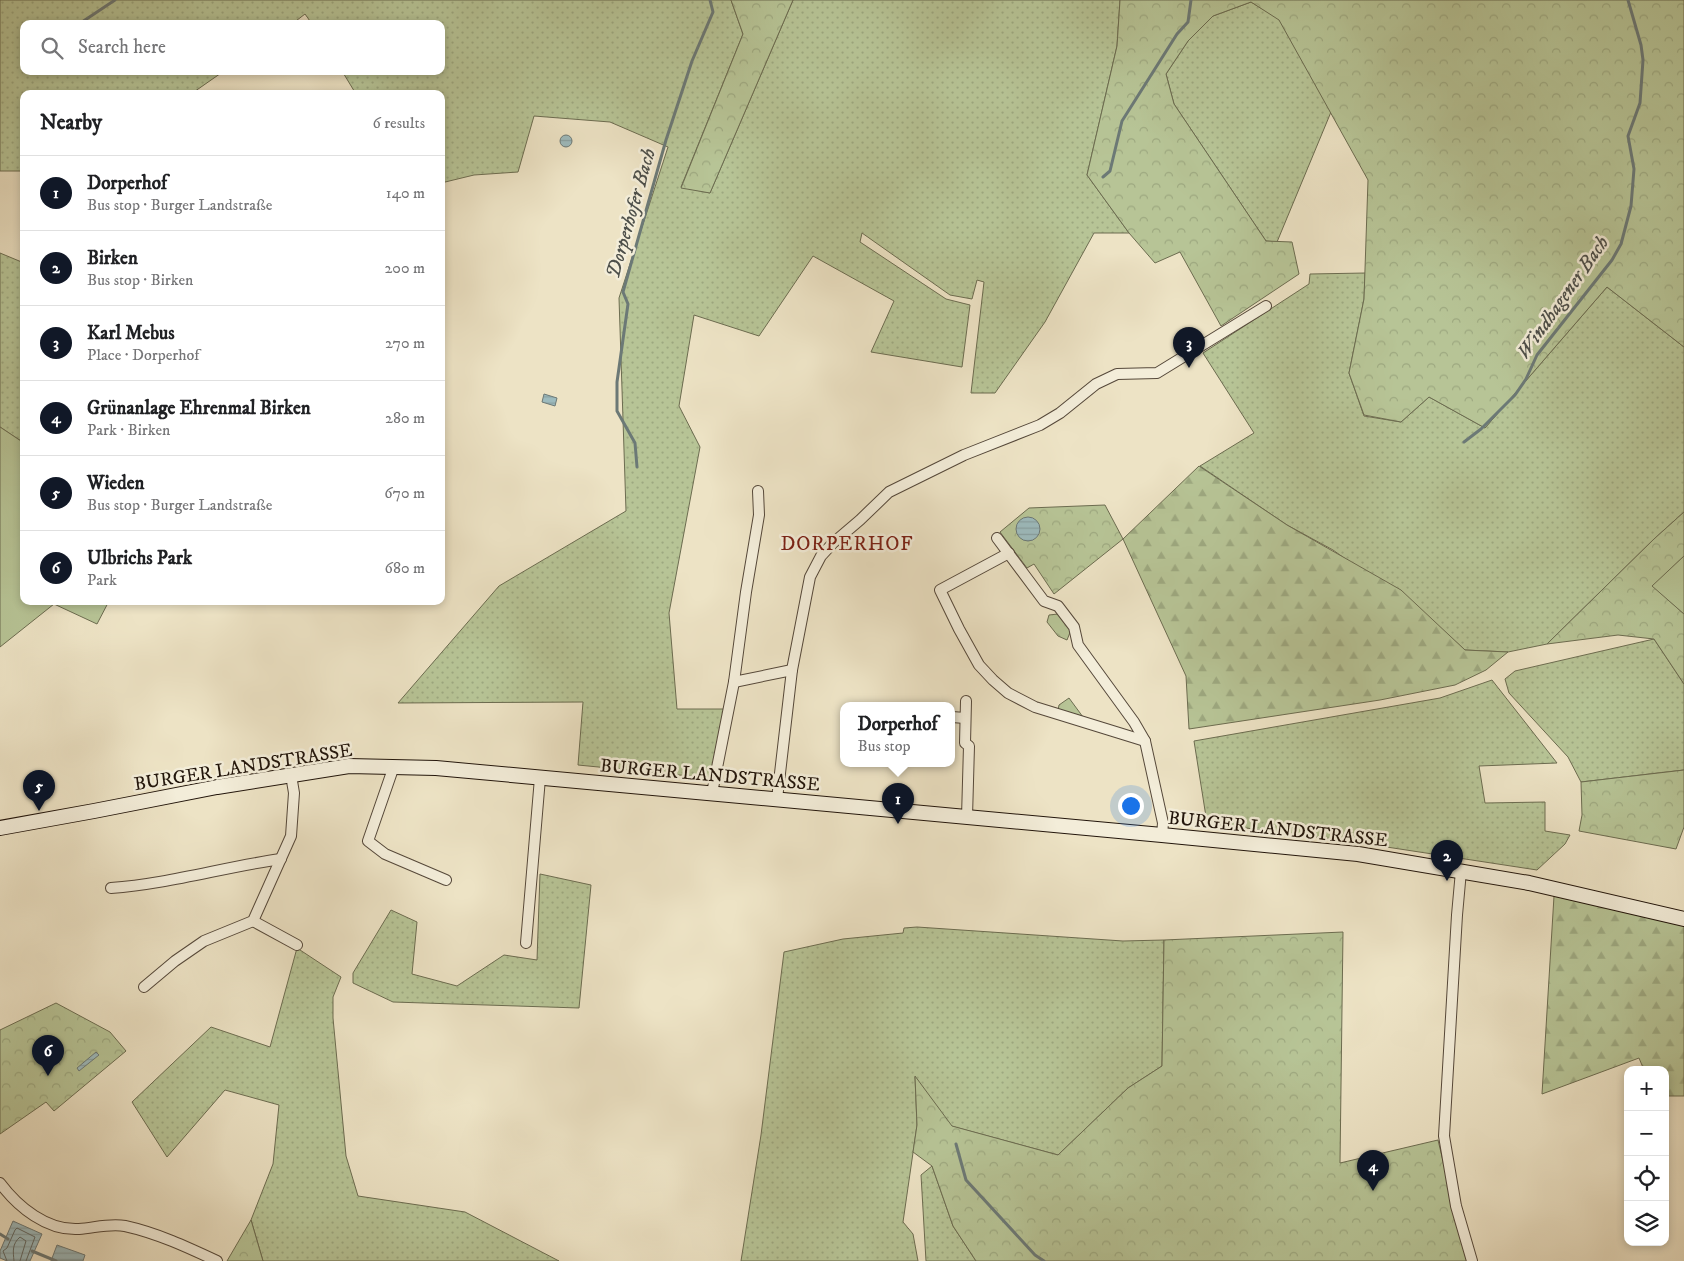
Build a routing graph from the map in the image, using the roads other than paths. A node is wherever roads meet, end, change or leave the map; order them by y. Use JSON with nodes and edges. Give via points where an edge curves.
{"nodes":[{"id":1,"x":1266,"y":306,"type":"dead end"},
{"id":2,"x":758,"y":491,"type":"dead end"},
{"id":3,"x":997,"y":538,"type":"dead end"},
{"id":4,"x":1009,"y":553,"type":"junction"},
{"id":5,"x":792,"y":670,"type":"junction"},
{"id":6,"x":734,"y":682,"type":"junction"},
{"id":7,"x":966,"y":701,"type":"dead end"},
{"id":8,"x":955,"y":717,"type":"edge"},
{"id":9,"x":965,"y":718,"type":"junction"},
{"id":10,"x":1145,"y":741,"type":"junction"},
{"id":11,"x":394,"y":766,"type":"junction"},
{"id":12,"x":291,"y":775,"type":"junction"},
{"id":13,"x":540,"y":778,"type":"junction"},
{"id":14,"x":712,"y":793,"type":"junction"},
{"id":15,"x":777,"y":799,"type":"junction"},
{"id":16,"x":967,"y":817,"type":"junction"},
{"id":17,"x":0,"y":828,"type":"edge"},
{"id":18,"x":1162,"y":834,"type":"junction"},
{"id":19,"x":281,"y":858,"type":"junction"},
{"id":20,"x":1461,"y":871,"type":"junction"},
{"id":21,"x":446,"y":880,"type":"dead end"},
{"id":22,"x":111,"y":888,"type":"dead end"},
{"id":23,"x":1684,"y":919,"type":"edge"},
{"id":24,"x":253,"y":921,"type":"junction"},
{"id":25,"x":526,"y":943,"type":"dead end"},
{"id":26,"x":297,"y":945,"type":"dead end"},
{"id":27,"x":144,"y":987,"type":"dead end"},
{"id":28,"x":0,"y":1182,"type":"edge"},
{"id":29,"x":217,"y":1261,"type":"edge"},
{"id":30,"x":1472,"y":1261,"type":"edge"}],
"edges":[{"from":1,"to":5,"type":"street","via":[[1158,373],[1117,374],[1096,384],[1040,425],[964,455],[889,492],[833,542],[815,564]]},
{"from":2,"to":6,"type":"street","via":[[759,515]]},
{"from":3,"to":4,"type":"street"},
{"from":4,"to":10,"type":"street","via":[[1044,601],[1058,606],[1074,626],[1078,645]]},
{"from":4,"to":10,"type":"street","via":[[940,590],[979,665],[1003,689],[1025,702]]},
{"from":5,"to":6,"type":"street"},
{"from":5,"to":15,"type":"street"},
{"from":6,"to":14,"type":"street"},
{"from":7,"to":9,"type":"street"},
{"from":8,"to":9,"type":"street"},
{"from":9,"to":16,"type":"street","via":[[965,743],[969,746]]},
{"from":10,"to":18,"type":"street","via":[[1164,822]]},
{"from":11,"to":12,"type":"main road","name":"BURGER LANDSTRASSE","via":[[349,766]]},
{"from":11,"to":13,"type":"main road","name":"BURGER LANDSTRASSE"},
{"from":11,"to":21,"type":"street","via":[[368,841],[385,854]]},
{"from":12,"to":17,"type":"main road","name":"BURGER LANDSTRASSE"},
{"from":12,"to":19,"type":"street","via":[[293,824]]},
{"from":13,"to":14,"type":"main road","name":"BURGER LANDSTRASSE"},
{"from":13,"to":25,"type":"street"},
{"from":14,"to":15,"type":"main road","name":"BURGER LANDSTRASSE"},
{"from":15,"to":16,"type":"main road","name":"BURGER LANDSTRASSE"},
{"from":16,"to":18,"type":"main road","name":"BURGER LANDSTRASSE"},
{"from":18,"to":20,"type":"main road","name":"BURGER LANDSTRASSE","via":[[1358,854]]},
{"from":19,"to":22,"type":"street"},
{"from":19,"to":24,"type":"street"},
{"from":20,"to":23,"type":"main road","name":"BURGER LANDSTRASSE","via":[[1553,888]]},
{"from":20,"to":30,"type":"street","via":[[1444,1136],[1456,1206]]},
{"from":24,"to":26,"type":"street"},
{"from":24,"to":27,"type":"street","via":[[204,941]]},
{"from":28,"to":29,"type":"street","via":[[23,1207],[45,1222],[69,1229],[125,1226],[169,1239]]}]}
